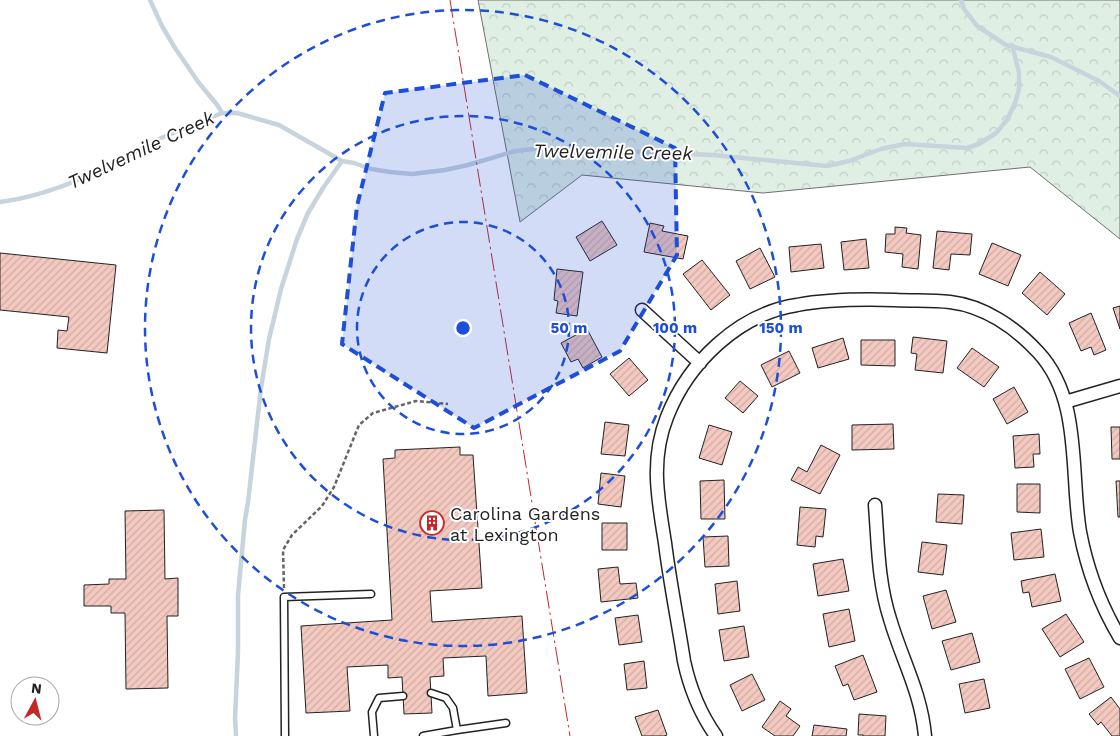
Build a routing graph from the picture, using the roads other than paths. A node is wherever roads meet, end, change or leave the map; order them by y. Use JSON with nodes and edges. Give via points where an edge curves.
{"nodes":[{"id":1,"x":642,"y":310,"type":"dead end"},
{"id":2,"x":700,"y":363,"type":"junction"},
{"id":3,"x":1120,"y":386,"type":"edge"},
{"id":4,"x":1065,"y":402,"type":"junction"},
{"id":5,"x":875,"y":505,"type":"dead end"},
{"id":6,"x":371,"y":594,"type":"dead end"},
{"id":7,"x":1120,"y":638,"type":"edge"},
{"id":8,"x":431,"y":693,"type":"dead end"},
{"id":9,"x":403,"y":696,"type":"dead end"},
{"id":10,"x":506,"y":723,"type":"dead end"},
{"id":11,"x":457,"y":730,"type":"junction"},
{"id":12,"x":285,"y":736,"type":"edge"},
{"id":13,"x":374,"y":736,"type":"edge"},
{"id":14,"x":423,"y":736,"type":"edge"},
{"id":15,"x":716,"y":736,"type":"edge"},
{"id":16,"x":926,"y":736,"type":"edge"}],
"edges":[{"from":1,"to":2,"type":"street"},
{"from":2,"to":4,"type":"street","via":[[717,345],[746,324],[795,305],[829,301],[950,302],[984,312],[1022,336],[1051,370]]},
{"from":2,"to":15,"type":"street","via":[[667,416],[659,451],[657,488],[688,677],[700,710]]},
{"from":3,"to":4,"type":"street"},
{"from":4,"to":7,"type":"street","via":[[1080,534],[1101,601]]},
{"from":5,"to":16,"type":"street","via":[[885,601],[915,686]]},
{"from":6,"to":12,"type":"lane","via":[[284,597]]},
{"from":8,"to":11,"type":"lane","via":[[446,698],[453,708]]},
{"from":9,"to":13,"type":"lane","via":[[379,698],[372,712]]},
{"from":10,"to":11,"type":"lane"},
{"from":11,"to":14,"type":"lane"}]}
